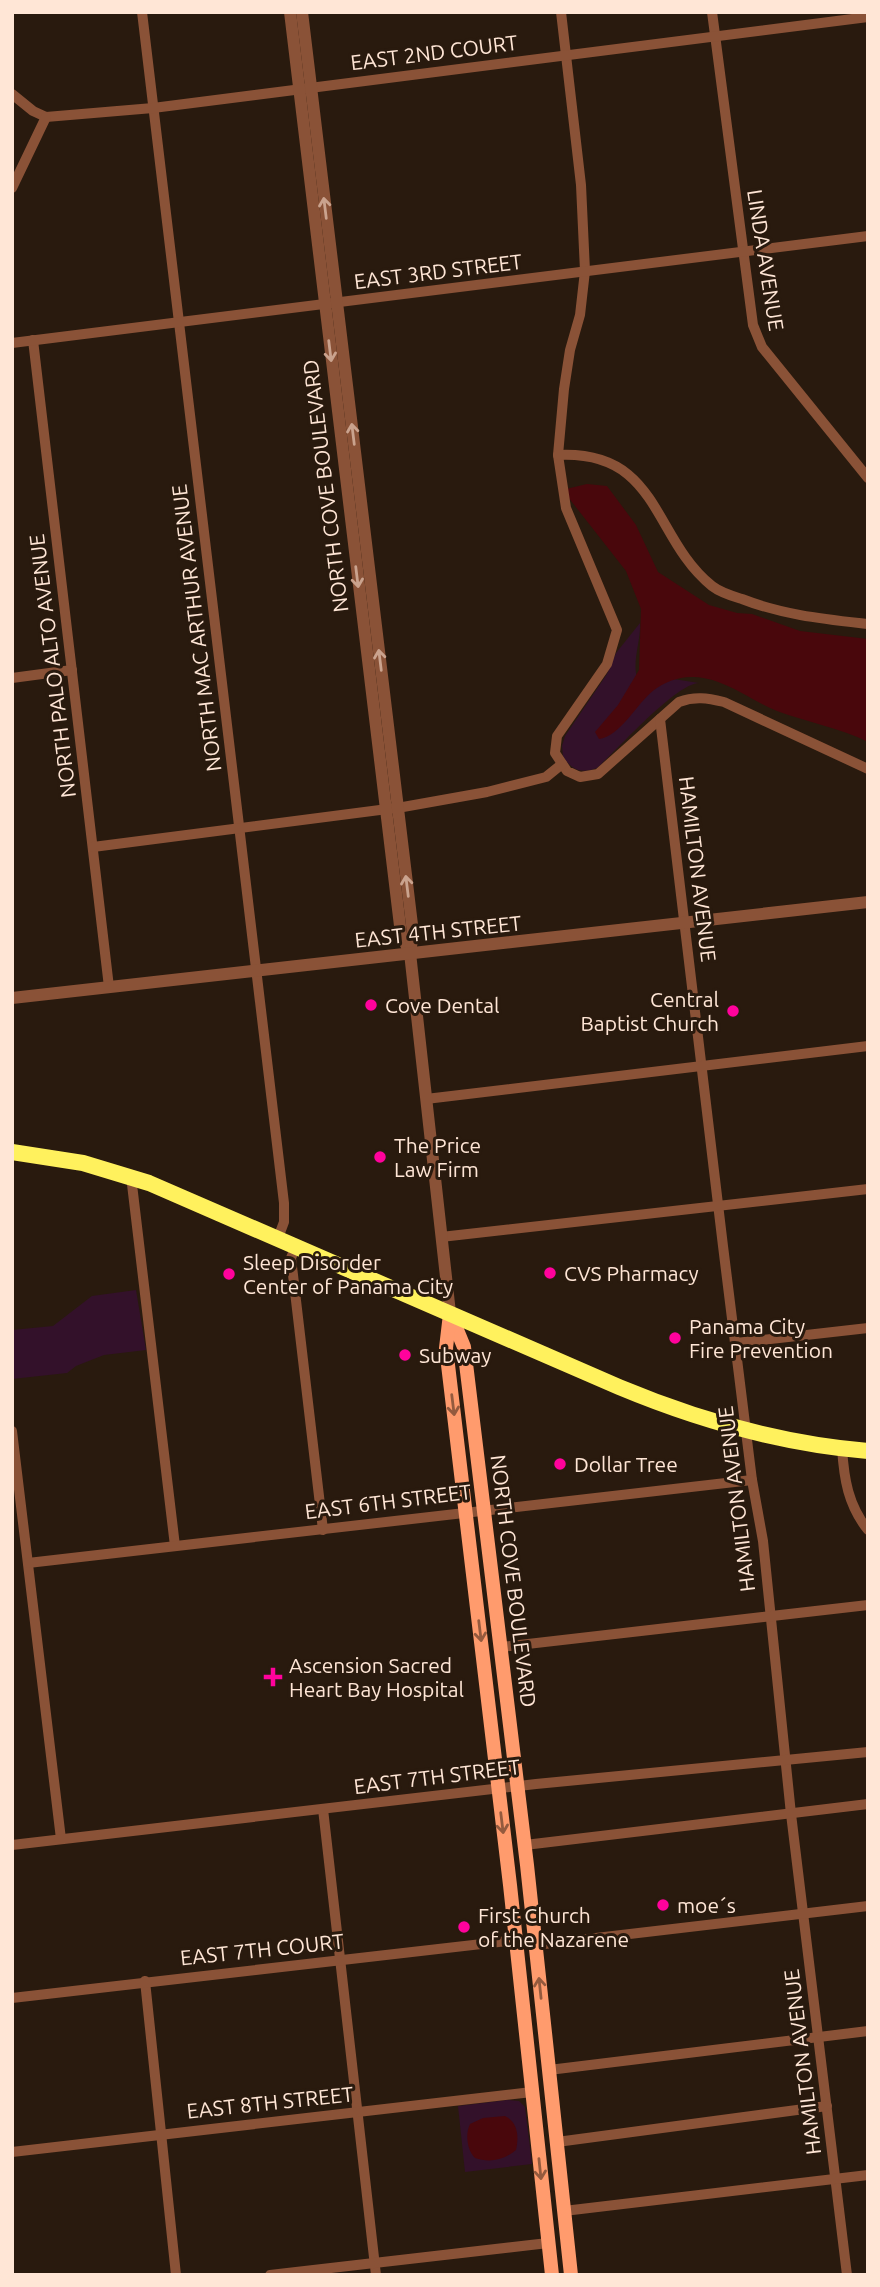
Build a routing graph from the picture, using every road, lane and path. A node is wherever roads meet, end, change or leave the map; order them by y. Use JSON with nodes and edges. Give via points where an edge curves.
{"nodes":[{"id":1,"x":142,"y":12,"type":"edge"},
{"id":2,"x":290,"y":12,"type":"edge"},
{"id":3,"x":302,"y":12,"type":"edge"},
{"id":4,"x":561,"y":12,"type":"edge"},
{"id":5,"x":712,"y":12,"type":"edge"},
{"id":6,"x":868,"y":17,"type":"edge"},
{"id":7,"x":715,"y":36,"type":"junction"},
{"id":8,"x":566,"y":55,"type":"junction"},
{"id":9,"x":305,"y":88,"type":"junction"},
{"id":10,"x":12,"y":94,"type":"edge"},
{"id":11,"x":153,"y":108,"type":"junction"},
{"id":12,"x":46,"y":117,"type":"junction"},
{"id":13,"x":12,"y":188,"type":"edge"},
{"id":14,"x":868,"y":236,"type":"edge"},
{"id":15,"x":743,"y":251,"type":"junction"},
{"id":16,"x":585,"y":271,"type":"junction"},
{"id":17,"x":330,"y":304,"type":"junction"},
{"id":18,"x":179,"y":323,"type":"junction"},
{"id":19,"x":33,"y":340,"type":"junction"},
{"id":20,"x":12,"y":343,"type":"edge"},
{"id":21,"x":558,"y":455,"type":"junction"},
{"id":22,"x":868,"y":478,"type":"edge"},
{"id":23,"x":868,"y":624,"type":"edge"},
{"id":24,"x":72,"y":670,"type":"junction"},
{"id":25,"x":12,"y":678,"type":"edge"},
{"id":26,"x":660,"y":719,"type":"junction"},
{"id":27,"x":562,"y":764,"type":"junction"},
{"id":28,"x":868,"y":769,"type":"edge"},
{"id":29,"x":391,"y":808,"type":"junction"},
{"id":30,"x":240,"y":827,"type":"junction"},
{"id":31,"x":93,"y":847,"type":"junction"},
{"id":32,"x":868,"y":902,"type":"edge"},
{"id":33,"x":685,"y":922,"type":"junction"},
{"id":34,"x":410,"y":954,"type":"junction"},
{"id":35,"x":256,"y":971,"type":"junction"},
{"id":36,"x":109,"y":987,"type":"junction"},
{"id":37,"x":12,"y":998,"type":"edge"},
{"id":38,"x":868,"y":1046,"type":"edge"},
{"id":39,"x":702,"y":1065,"type":"junction"},
{"id":40,"x":426,"y":1099,"type":"junction"},
{"id":41,"x":12,"y":1152,"type":"edge"},
{"id":42,"x":131,"y":1176,"type":"junction"},
{"id":43,"x":868,"y":1189,"type":"edge"},
{"id":44,"x":718,"y":1206,"type":"junction"},
{"id":45,"x":441,"y":1237,"type":"junction"},
{"id":46,"x":278,"y":1238,"type":"junction"},
{"id":47,"x":296,"y":1246,"type":"junction"},
{"id":48,"x":450,"y":1313,"type":"junction"},
{"id":49,"x":868,"y":1328,"type":"edge"},
{"id":50,"x":736,"y":1343,"type":"junction"},
{"id":51,"x":747,"y":1430,"type":"junction"},
{"id":52,"x":12,"y":1431,"type":"edge"},
{"id":53,"x":858,"y":1446,"type":"edge"},
{"id":54,"x":752,"y":1480,"type":"junction"},
{"id":55,"x":484,"y":1511,"type":"junction"},
{"id":56,"x":466,"y":1514,"type":"junction"},
{"id":57,"x":323,"y":1530,"type":"junction"},
{"id":58,"x":868,"y":1530,"type":"edge"},
{"id":59,"x":176,"y":1546,"type":"junction"},
{"id":60,"x":28,"y":1563,"type":"junction"},
{"id":61,"x":868,"y":1605,"type":"edge"},
{"id":62,"x":769,"y":1618,"type":"junction"},
{"id":63,"x":501,"y":1647,"type":"junction"},
{"id":64,"x":868,"y":1752,"type":"edge"},
{"id":65,"x":785,"y":1761,"type":"junction"},
{"id":66,"x":517,"y":1786,"type":"junction"},
{"id":67,"x":498,"y":1788,"type":"junction"},
{"id":68,"x":868,"y":1804,"type":"edge"},
{"id":69,"x":323,"y":1809,"type":"junction"},
{"id":70,"x":791,"y":1814,"type":"junction"},
{"id":71,"x":61,"y":1839,"type":"junction"},
{"id":72,"x":12,"y":1845,"type":"edge"},
{"id":73,"x":525,"y":1845,"type":"junction"},
{"id":74,"x":510,"y":1885,"type":"junction"},
{"id":75,"x":868,"y":1906,"type":"edge"},
{"id":76,"x":804,"y":1914,"type":"junction"},
{"id":77,"x":516,"y":1940,"type":"junction"},
{"id":78,"x":536,"y":1945,"type":"junction"},
{"id":79,"x":340,"y":1959,"type":"junction"},
{"id":80,"x":145,"y":1981,"type":"junction"},
{"id":81,"x":521,"y":1986,"type":"junction"},
{"id":82,"x":12,"y":1998,"type":"edge"},
{"id":83,"x":868,"y":2031,"type":"edge"},
{"id":84,"x":818,"y":2037,"type":"junction"},
{"id":85,"x":550,"y":2070,"type":"junction"},
{"id":86,"x":532,"y":2092,"type":"junction"},
{"id":87,"x":827,"y":2106,"type":"junction"},
{"id":88,"x":359,"y":2111,"type":"junction"},
{"id":89,"x":160,"y":2134,"type":"junction"},
{"id":90,"x":557,"y":2142,"type":"junction"},
{"id":91,"x":12,"y":2152,"type":"edge"},
{"id":92,"x":868,"y":2175,"type":"edge"},
{"id":93,"x":561,"y":2179,"type":"junction"},
{"id":94,"x":836,"y":2179,"type":"junction"},
{"id":95,"x":564,"y":2211,"type":"junction"},
{"id":96,"x":548,"y":2243,"type":"junction"},
{"id":97,"x":374,"y":2263,"type":"junction"},
{"id":98,"x":176,"y":2275,"type":"edge"},
{"id":99,"x":270,"y":2275,"type":"edge"},
{"id":100,"x":376,"y":2275,"type":"edge"},
{"id":101,"x":552,"y":2275,"type":"edge"},
{"id":102,"x":571,"y":2275,"type":"edge"},
{"id":103,"x":847,"y":2275,"type":"edge"}],
"edges":[{"from":1,"to":11,"type":"street","name":"NORTH MAC ARTHUR AVENUE"},
{"from":2,"to":9,"type":"street","name":"NORTH COVE BOULEVARD"},
{"from":3,"to":9,"type":"street","name":"NORTH COVE BOULEVARD"},
{"from":4,"to":8,"type":"street"},
{"from":5,"to":7,"type":"street","name":"LINDA AVENUE"},
{"from":6,"to":7,"type":"street","name":"EAST 2ND COURT"},
{"from":7,"to":8,"type":"street","name":"EAST 2ND COURT"},
{"from":7,"to":15,"type":"street","name":"LINDA AVENUE"},
{"from":8,"to":9,"type":"street","name":"EAST 2ND COURT"},
{"from":8,"to":16,"type":"street","via":[[581,185]]},
{"from":9,"to":11,"type":"street","name":"EAST 2ND COURT"},
{"from":9,"to":17,"type":"street","name":"NORTH COVE BOULEVARD"},
{"from":10,"to":12,"type":"street"},
{"from":11,"to":12,"type":"street","name":"EAST 2ND COURT"},
{"from":11,"to":18,"type":"street","name":"NORTH MAC ARTHUR AVENUE"},
{"from":12,"to":13,"type":"street"},
{"from":14,"to":15,"type":"street","name":"EAST 3RD STREET"},
{"from":15,"to":16,"type":"street","name":"EAST 3RD STREET"},
{"from":15,"to":22,"type":"street","name":"LINDA AVENUE","via":[[753,325],[762,347]]},
{"from":16,"to":17,"type":"street","name":"EAST 3RD STREET"},
{"from":16,"to":21,"type":"street","via":[[564,389]]},
{"from":17,"to":18,"type":"street","name":"EAST 3RD STREET"},
{"from":17,"to":29,"type":"street","name":"NORTH COVE BOULEVARD"},
{"from":18,"to":19,"type":"street","name":"EAST 3RD STREET"},
{"from":18,"to":30,"type":"street","name":"NORTH MAC ARTHUR AVENUE"},
{"from":19,"to":20,"type":"street","name":"EAST 3RD STREET"},
{"from":19,"to":24,"type":"street","name":"NORTH PALO ALTO AVENUE"},
{"from":21,"to":23,"type":"street","via":[[595,458],[632,478],[653,500],[693,568],[714,587],[773,611]]},
{"from":21,"to":27,"type":"street","via":[[566,508],[617,630],[607,664],[557,736],[555,753]]},
{"from":24,"to":25,"type":"street"},
{"from":24,"to":31,"type":"street","name":"NORTH PALO ALTO AVENUE"},
{"from":26,"to":27,"type":"street","via":[[598,774],[580,777]]},
{"from":26,"to":28,"type":"street","via":[[679,702],[708,698]]},
{"from":26,"to":33,"type":"street","name":"HAMILTON AVENUE"},
{"from":27,"to":29,"type":"street","via":[[546,777]]},
{"from":29,"to":30,"type":"street"},
{"from":29,"to":34,"type":"street","name":"NORTH COVE BOULEVARD","via":[[413,933]]},
{"from":30,"to":31,"type":"street"},
{"from":30,"to":35,"type":"street","name":"NORTH MAC ARTHUR AVENUE"},
{"from":31,"to":36,"type":"street","name":"NORTH PALO ALTO AVENUE"},
{"from":32,"to":33,"type":"street","name":"EAST 4TH STREET"},
{"from":33,"to":34,"type":"street","name":"EAST 4TH STREET"},
{"from":33,"to":39,"type":"street","name":"HAMILTON AVENUE"},
{"from":34,"to":35,"type":"street","name":"EAST 4TH STREET"},
{"from":34,"to":40,"type":"street","name":"NORTH COVE BOULEVARD"},
{"from":35,"to":36,"type":"street","name":"EAST 4TH STREET"},
{"from":35,"to":46,"type":"street","name":"NORTH MAC ARTHUR AVENUE","via":[[284,1203],[285,1220]]},
{"from":36,"to":37,"type":"street","name":"EAST 4TH STREET"},
{"from":38,"to":39,"type":"street"},
{"from":39,"to":40,"type":"street"},
{"from":39,"to":44,"type":"street","name":"HAMILTON AVENUE"},
{"from":40,"to":45,"type":"street","name":"NORTH COVE BOULEVARD"},
{"from":41,"to":42,"type":"main road"},
{"from":42,"to":46,"type":"main road"},
{"from":42,"to":59,"type":"street"},
{"from":43,"to":44,"type":"street"},
{"from":44,"to":45,"type":"street"},
{"from":44,"to":50,"type":"street","name":"HAMILTON AVENUE"},
{"from":45,"to":48,"type":"street","name":"NORTH COVE BOULEVARD"},
{"from":46,"to":47,"type":"main road"},
{"from":47,"to":48,"type":"main road"},
{"from":47,"to":57,"type":"street","via":[[291,1258]]},
{"from":48,"to":51,"type":"main road","via":[[643,1397]]},
{"from":48,"to":55,"type":"main road","name":"NORTH COVE BOULEVARD","via":[[464,1347]]},
{"from":48,"to":56,"type":"main road","name":"NORTH COVE BOULEVARD","one_way":true,"via":[[446,1348]]},
{"from":49,"to":50,"type":"street"},
{"from":50,"to":51,"type":"street","name":"HAMILTON AVENUE"},
{"from":51,"to":53,"type":"main road"},
{"from":51,"to":54,"type":"street","name":"HAMILTON AVENUE"},
{"from":52,"to":60,"type":"street"},
{"from":53,"to":58,"type":"street","via":[[848,1495]]},
{"from":54,"to":55,"type":"street","name":"EAST 6TH STREET"},
{"from":54,"to":62,"type":"street","name":"HAMILTON AVENUE"},
{"from":55,"to":56,"type":"street","name":"EAST 6TH STREET"},
{"from":55,"to":63,"type":"main road","name":"NORTH COVE BOULEVARD"},
{"from":56,"to":57,"type":"street","name":"EAST 6TH STREET"},
{"from":56,"to":67,"type":"main road","name":"NORTH COVE BOULEVARD","one_way":true},
{"from":57,"to":59,"type":"street","name":"EAST 6TH STREET"},
{"from":59,"to":60,"type":"street","name":"EAST 6TH STREET"},
{"from":60,"to":71,"type":"street"},
{"from":61,"to":62,"type":"street"},
{"from":62,"to":63,"type":"street"},
{"from":62,"to":65,"type":"street","name":"HAMILTON AVENUE"},
{"from":63,"to":66,"type":"main road","name":"NORTH COVE BOULEVARD"},
{"from":64,"to":65,"type":"street","name":"EAST 7TH STREET"},
{"from":65,"to":66,"type":"street","name":"EAST 7TH STREET"},
{"from":65,"to":70,"type":"street","name":"HAMILTON AVENUE"},
{"from":66,"to":67,"type":"street","name":"EAST 7TH STREET"},
{"from":66,"to":73,"type":"main road","name":"NORTH COVE BOULEVARD"},
{"from":67,"to":69,"type":"street","name":"EAST 7TH STREET"},
{"from":67,"to":74,"type":"main road","name":"NORTH COVE BOULEVARD","one_way":true},
{"from":68,"to":70,"type":"street"},
{"from":69,"to":71,"type":"street","name":"EAST 7TH STREET"},
{"from":69,"to":79,"type":"street"},
{"from":70,"to":73,"type":"street"},
{"from":70,"to":76,"type":"street","name":"HAMILTON AVENUE"},
{"from":71,"to":72,"type":"street","name":"EAST 7TH STREET"},
{"from":73,"to":78,"type":"main road","name":"NORTH COVE BOULEVARD"},
{"from":74,"to":77,"type":"main road","name":"NORTH COVE BOULEVARD"},
{"from":74,"to":78,"type":"main road","via":[[525,1932]]},
{"from":75,"to":76,"type":"street"},
{"from":76,"to":78,"type":"street"},
{"from":76,"to":84,"type":"street","name":"HAMILTON AVENUE"},
{"from":77,"to":79,"type":"street","name":"EAST 7TH COURT"},
{"from":77,"to":81,"type":"main road","name":"NORTH COVE BOULEVARD"},
{"from":85,"to":78,"type":"main road","name":"NORTH COVE BOULEVARD","one_way":true},
{"from":79,"to":80,"type":"street","name":"EAST 7TH COURT"},
{"from":79,"to":88,"type":"street"},
{"from":80,"to":82,"type":"street","name":"EAST 7TH COURT"},
{"from":80,"to":89,"type":"street"},
{"from":81,"to":85,"type":"main road","via":[[531,2007],[536,2049]]},
{"from":81,"to":86,"type":"main road","name":"NORTH COVE BOULEVARD"},
{"from":83,"to":84,"type":"street"},
{"from":84,"to":85,"type":"street"},
{"from":84,"to":87,"type":"street","name":"HAMILTON AVENUE"},
{"from":85,"to":90,"type":"main road","name":"NORTH COVE BOULEVARD"},
{"from":86,"to":88,"type":"street","name":"EAST 8TH STREET"},
{"from":86,"to":93,"type":"main road","via":[[546,2114],[550,2149]]},
{"from":86,"to":96,"type":"main road","name":"NORTH COVE BOULEVARD","one_way":true},
{"from":87,"to":90,"type":"street"},
{"from":87,"to":94,"type":"street","name":"HAMILTON AVENUE"},
{"from":88,"to":89,"type":"street","name":"EAST 8TH STREET"},
{"from":88,"to":97,"type":"street"},
{"from":89,"to":91,"type":"street","name":"EAST 8TH STREET"},
{"from":89,"to":98,"type":"street"},
{"from":90,"to":93,"type":"main road","name":"NORTH COVE BOULEVARD"},
{"from":92,"to":94,"type":"street"},
{"from":93,"to":95,"type":"main road","name":"NORTH COVE BOULEVARD"},
{"from":94,"to":95,"type":"street"},
{"from":94,"to":103,"type":"street","name":"HAMILTON AVENUE"},
{"from":95,"to":102,"type":"main road","name":"NORTH COVE BOULEVARD"},
{"from":96,"to":97,"type":"street"},
{"from":96,"to":101,"type":"main road","name":"NORTH COVE BOULEVARD"},
{"from":97,"to":99,"type":"street"},
{"from":97,"to":100,"type":"street"}]}
